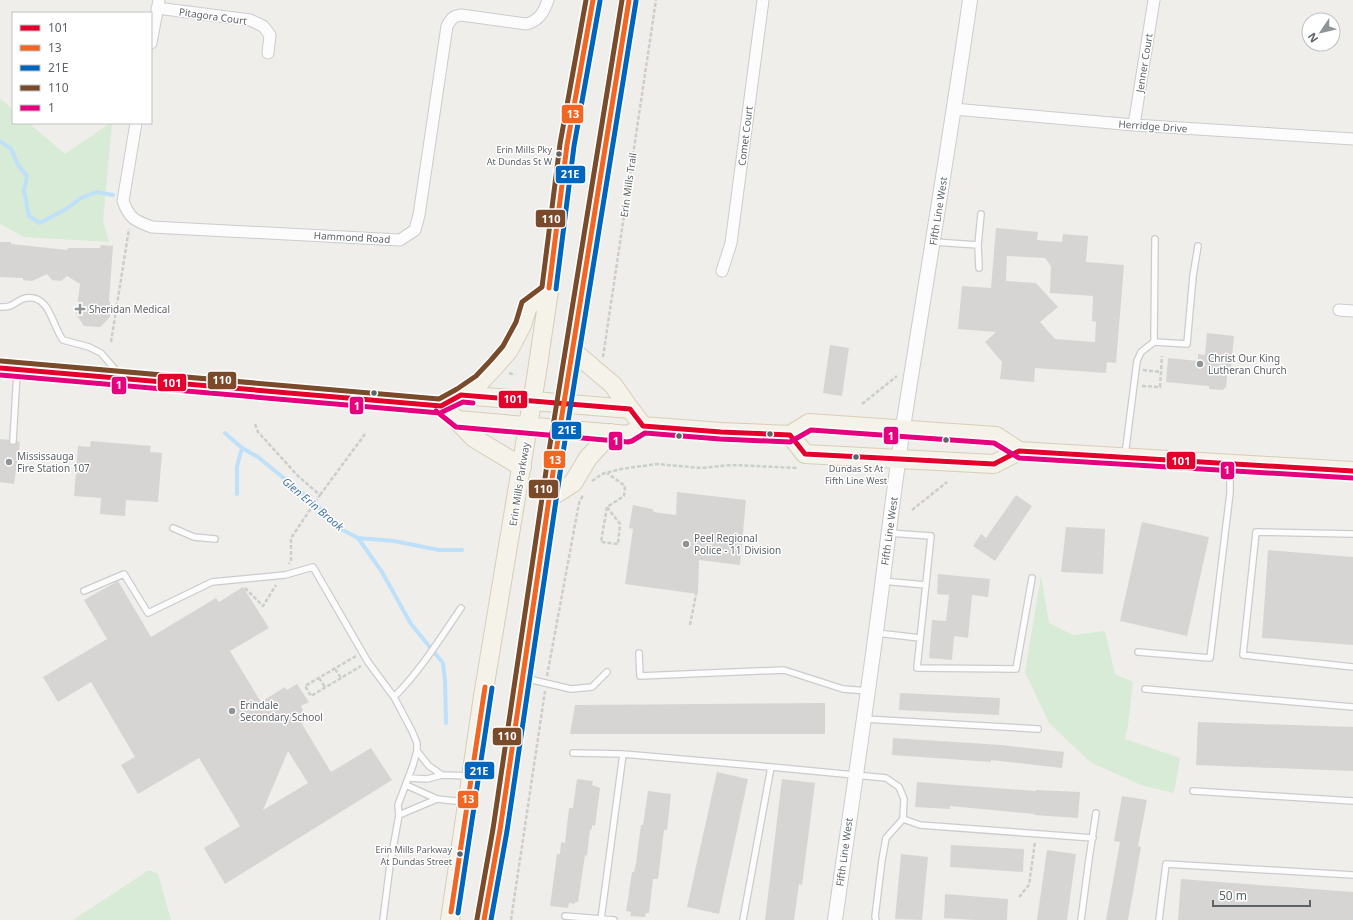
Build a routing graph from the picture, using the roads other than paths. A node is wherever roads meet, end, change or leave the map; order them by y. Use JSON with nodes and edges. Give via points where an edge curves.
{"nodes":[{"id":1,"x":548,"y":0,"type":"edge"},
{"id":2,"x":593,"y":0,"type":"edge"},
{"id":3,"x":629,"y":0,"type":"edge"},
{"id":4,"x":763,"y":0,"type":"edge"},
{"id":5,"x":970,"y":0,"type":"edge"},
{"id":6,"x":1154,"y":0,"type":"edge"},
{"id":7,"x":158,"y":4,"type":"edge"},
{"id":8,"x":152,"y":37,"type":"edge"},
{"id":9,"x":268,"y":53,"type":"dead end"},
{"id":10,"x":954,"y":109,"type":"junction"},
{"id":11,"x":136,"y":124,"type":"edge"},
{"id":12,"x":1134,"y":125,"type":"junction"},
{"id":13,"x":1353,"y":139,"type":"edge"},
{"id":14,"x":981,"y":214,"type":"dead end"},
{"id":15,"x":1155,"y":239,"type":"dead end"},
{"id":16,"x":933,"y":242,"type":"junction"},
{"id":17,"x":978,"y":245,"type":"junction"},
{"id":18,"x":1198,"y":246,"type":"dead end"},
{"id":19,"x":979,"y":268,"type":"dead end"},
{"id":20,"x":722,"y":271,"type":"dead end"},
{"id":21,"x":549,"y":291,"type":"junction"},
{"id":22,"x":0,"y":307,"type":"edge"},
{"id":23,"x":1339,"y":310,"type":"dead end"},
{"id":24,"x":1353,"y":310,"type":"edge"},
{"id":25,"x":1154,"y":342,"type":"junction"},
{"id":26,"x":573,"y":351,"type":"junction"},
{"id":27,"x":9,"y":369,"type":"edge"},
{"id":28,"x":123,"y":379,"type":"junction"},
{"id":29,"x":461,"y":395,"type":"junction"},
{"id":30,"x":532,"y":401,"type":"junction"},
{"id":31,"x":564,"y":403,"type":"junction"},
{"id":32,"x":442,"y":406,"type":"junction"},
{"id":33,"x":630,"y":409,"type":"junction"},
{"id":34,"x":457,"y":420,"type":"junction"},
{"id":35,"x":528,"y":426,"type":"junction"},
{"id":36,"x":642,"y":426,"type":"junction"},
{"id":37,"x":560,"y":429,"type":"junction"},
{"id":38,"x":903,"y":430,"type":"junction"},
{"id":39,"x":611,"y":433,"type":"junction"},
{"id":40,"x":790,"y":435,"type":"junction"},
{"id":41,"x":13,"y":441,"type":"dead end"},
{"id":42,"x":1019,"y":451,"type":"junction"},
{"id":43,"x":1125,"y":457,"type":"junction"},
{"id":44,"x":898,"y":460,"type":"junction"},
{"id":45,"x":1230,"y":464,"type":"junction"},
{"id":46,"x":522,"y":468,"type":"junction"},
{"id":47,"x":1353,"y":471,"type":"edge"},
{"id":48,"x":551,"y":497,"type":"junction"},
{"id":49,"x":173,"y":528,"type":"dead end"},
{"id":50,"x":888,"y":533,"type":"junction"},
{"id":51,"x":1353,"y":534,"type":"edge"},
{"id":52,"x":215,"y":539,"type":"dead end"},
{"id":53,"x":1032,"y":578,"type":"dead end"},
{"id":54,"x":882,"y":581,"type":"junction"},
{"id":55,"x":926,"y":585,"type":"junction"},
{"id":56,"x":84,"y":591,"type":"dead end"},
{"id":57,"x":461,"y":608,"type":"dead end"},
{"id":58,"x":876,"y":633,"type":"junction"},
{"id":59,"x":920,"y":638,"type":"junction"},
{"id":60,"x":1138,"y":652,"type":"dead end"},
{"id":61,"x":639,"y":653,"type":"dead end"},
{"id":62,"x":1353,"y":668,"type":"edge"},
{"id":63,"x":607,"y":672,"type":"dead end"},
{"id":64,"x":522,"y":678,"type":"junction"},
{"id":65,"x":1145,"y":688,"type":"dead end"},
{"id":66,"x":868,"y":691,"type":"junction"},
{"id":67,"x":394,"y":697,"type":"junction"},
{"id":68,"x":1353,"y":707,"type":"edge"},
{"id":69,"x":864,"y":719,"type":"junction"},
{"id":70,"x":1038,"y":729,"type":"dead end"},
{"id":71,"x":417,"y":752,"type":"junction"},
{"id":72,"x":573,"y":753,"type":"dead end"},
{"id":73,"x":623,"y":754,"type":"junction"},
{"id":74,"x":771,"y":766,"type":"junction"},
{"id":75,"x":442,"y":775,"type":"junction"},
{"id":76,"x":855,"y":775,"type":"junction"},
{"id":77,"x":471,"y":776,"type":"junction"},
{"id":78,"x":409,"y":778,"type":"junction"},
{"id":79,"x":406,"y":785,"type":"junction"},
{"id":80,"x":1193,"y":791,"type":"dead end"},
{"id":81,"x":437,"y":798,"type":"junction"},
{"id":82,"x":1353,"y":801,"type":"edge"},
{"id":83,"x":468,"y":802,"type":"junction"},
{"id":84,"x":1096,"y":813,"type":"dead end"},
{"id":85,"x":399,"y":815,"type":"junction"},
{"id":86,"x":902,"y":819,"type":"junction"},
{"id":87,"x":1093,"y":838,"type":"junction"},
{"id":88,"x":1353,"y":875,"type":"edge"},
{"id":89,"x":565,"y":916,"type":"dead end"},
{"id":90,"x":601,"y":919,"type":"junction"},
{"id":91,"x":383,"y":920,"type":"edge"},
{"id":92,"x":450,"y":920,"type":"edge"},
{"id":93,"x":484,"y":920,"type":"edge"},
{"id":94,"x":614,"y":920,"type":"edge"},
{"id":95,"x":743,"y":920,"type":"edge"},
{"id":96,"x":835,"y":920,"type":"edge"},
{"id":97,"x":876,"y":920,"type":"edge"},
{"id":98,"x":1081,"y":920,"type":"edge"},
{"id":99,"x":1159,"y":920,"type":"edge"}],
"edges":[{"from":1,"to":11,"type":"street","name":"Hammond Road","via":[[540,16],[526,24],[461,15],[451,19],[447,26],[419,215],[415,230],[400,240],[152,227],[134,220],[123,201]]},
{"from":2,"to":21,"type":"main road","name":"Erin Mills Parkway","via":[[567,145]]},
{"from":3,"to":26,"type":"main road"},
{"from":4,"to":20,"type":"street","name":"Comet Court","via":[[731,243]]},
{"from":5,"to":10,"type":"street","name":"Fifth Line West"},
{"from":6,"to":12,"type":"street","name":"Jenner Court"},
{"from":7,"to":8,"type":"street"},
{"from":7,"to":9,"type":"street","name":"Pitagora Court","via":[[257,23],[270,35]]},
{"from":10,"to":12,"type":"street","name":"Herridge Drive"},
{"from":10,"to":16,"type":"street","name":"Fifth Line West"},
{"from":12,"to":13,"type":"street","name":"Herridge Drive"},
{"from":14,"to":17,"type":"lane"},
{"from":15,"to":25,"type":"lane"},
{"from":16,"to":17,"type":"lane"},
{"from":16,"to":38,"type":"street","name":"Fifth Line West"},
{"from":17,"to":19,"type":"lane"},
{"from":18,"to":25,"type":"lane","via":[[1187,344]]},
{"from":21,"to":29,"type":"main road","via":[[528,306],[522,325],[502,359],[481,381]]},
{"from":21,"to":30,"type":"main road","name":"Erin Mills Parkway"},
{"from":22,"to":28,"type":"lane","via":[[10,307],[26,298],[35,298],[43,302],[63,340],[101,353]]},
{"from":23,"to":24,"type":"street"},
{"from":25,"to":43,"type":"lane","via":[[1141,352],[1137,361]]},
{"from":26,"to":31,"type":"main road"},
{"from":26,"to":33,"type":"main road","via":[[613,384]]},
{"from":27,"to":28,"type":"main road"},
{"from":27,"to":41,"type":"lane"},
{"from":28,"to":32,"type":"main road"},
{"from":29,"to":30,"type":"main road"},
{"from":29,"to":32,"type":"main road"},
{"from":30,"to":31,"type":"main road"},
{"from":30,"to":35,"type":"main road","name":"Erin Mills Parkway"},
{"from":31,"to":33,"type":"main road"},
{"from":31,"to":37,"type":"main road"},
{"from":32,"to":34,"type":"main road"},
{"from":33,"to":36,"type":"main road"},
{"from":34,"to":35,"type":"main road"},
{"from":34,"to":46,"type":"main road","via":[[474,438]]},
{"from":35,"to":37,"type":"main road"},
{"from":35,"to":46,"type":"main road","name":"Erin Mills Parkway"},
{"from":36,"to":39,"type":"main road","via":[[630,435]]},
{"from":36,"to":40,"type":"main road"},
{"from":37,"to":39,"type":"main road"},
{"from":37,"to":48,"type":"main road"},
{"from":38,"to":40,"type":"main road","via":[[809,423]]},
{"from":38,"to":42,"type":"main road","via":[[996,436]]},
{"from":38,"to":44,"type":"street","name":"Fifth Line West"},
{"from":39,"to":48,"type":"main road","via":[[588,458],[573,483]]},
{"from":40,"to":44,"type":"main road","via":[[805,454]]},
{"from":42,"to":43,"type":"main road"},
{"from":42,"to":44,"type":"main road","via":[[994,464]]},
{"from":43,"to":45,"type":"main road"},
{"from":44,"to":50,"type":"street","name":"Fifth Line West"},
{"from":45,"to":47,"type":"main road"},
{"from":45,"to":60,"type":"lane","via":[[1230,493],[1210,658]]},
{"from":46,"to":77,"type":"main road","name":"Erin Mills Parkway"},
{"from":48,"to":64,"type":"main road"},
{"from":49,"to":52,"type":"lane","via":[[194,537]]},
{"from":50,"to":54,"type":"street","name":"Fifth Line West"},
{"from":50,"to":55,"type":"lane","via":[[931,536]]},
{"from":51,"to":62,"type":"lane","via":[[1256,532],[1243,655]]},
{"from":53,"to":59,"type":"lane","via":[[1016,669],[917,668]]},
{"from":54,"to":55,"type":"lane"},
{"from":54,"to":58,"type":"street","name":"Fifth Line West"},
{"from":55,"to":59,"type":"lane"},
{"from":56,"to":67,"type":"lane","via":[[124,574],[148,613],[212,582],[285,575],[313,567],[368,662]]},
{"from":57,"to":67,"type":"lane","via":[[429,654]]},
{"from":58,"to":59,"type":"lane"},
{"from":58,"to":66,"type":"street","name":"Fifth Line West"},
{"from":61,"to":66,"type":"lane","via":[[640,676],[784,670],[843,689]]},
{"from":63,"to":64,"type":"lane","via":[[592,687],[571,689]]},
{"from":64,"to":93,"type":"main road"},
{"from":65,"to":68,"type":"lane"},
{"from":66,"to":69,"type":"street","name":"Fifth Line West"},
{"from":67,"to":71,"type":"lane","via":[[412,731],[417,743]]},
{"from":69,"to":70,"type":"lane"},
{"from":69,"to":76,"type":"street","name":"Fifth Line West"},
{"from":71,"to":75,"type":"lane","via":[[429,766]]},
{"from":71,"to":78,"type":"lane"},
{"from":72,"to":73,"type":"lane"},
{"from":73,"to":74,"type":"lane"},
{"from":73,"to":90,"type":"lane"},
{"from":74,"to":76,"type":"lane"},
{"from":74,"to":95,"type":"lane"},
{"from":75,"to":77,"type":"lane"},
{"from":75,"to":78,"type":"lane","via":[[427,779]]},
{"from":76,"to":86,"type":"lane","via":[[886,778],[899,787],[904,799]]},
{"from":76,"to":96,"type":"street","name":"Fifth Line West"},
{"from":77,"to":83,"type":"main road","name":"Erin Mills Parkway"},
{"from":78,"to":79,"type":"lane"},
{"from":79,"to":81,"type":"lane"},
{"from":79,"to":85,"type":"lane","via":[[398,805]]},
{"from":80,"to":82,"type":"lane"},
{"from":81,"to":83,"type":"lane"},
{"from":81,"to":85,"type":"lane"},
{"from":83,"to":92,"type":"main road","name":"Erin Mills Parkway"},
{"from":84,"to":87,"type":"lane"},
{"from":85,"to":91,"type":"lane"},
{"from":86,"to":87,"type":"lane","via":[[920,825]]},
{"from":86,"to":97,"type":"lane","via":[[886,838]]},
{"from":87,"to":98,"type":"lane"},
{"from":88,"to":99,"type":"lane","via":[[1166,864]]},
{"from":89,"to":90,"type":"lane"},
{"from":90,"to":94,"type":"lane"}]}
